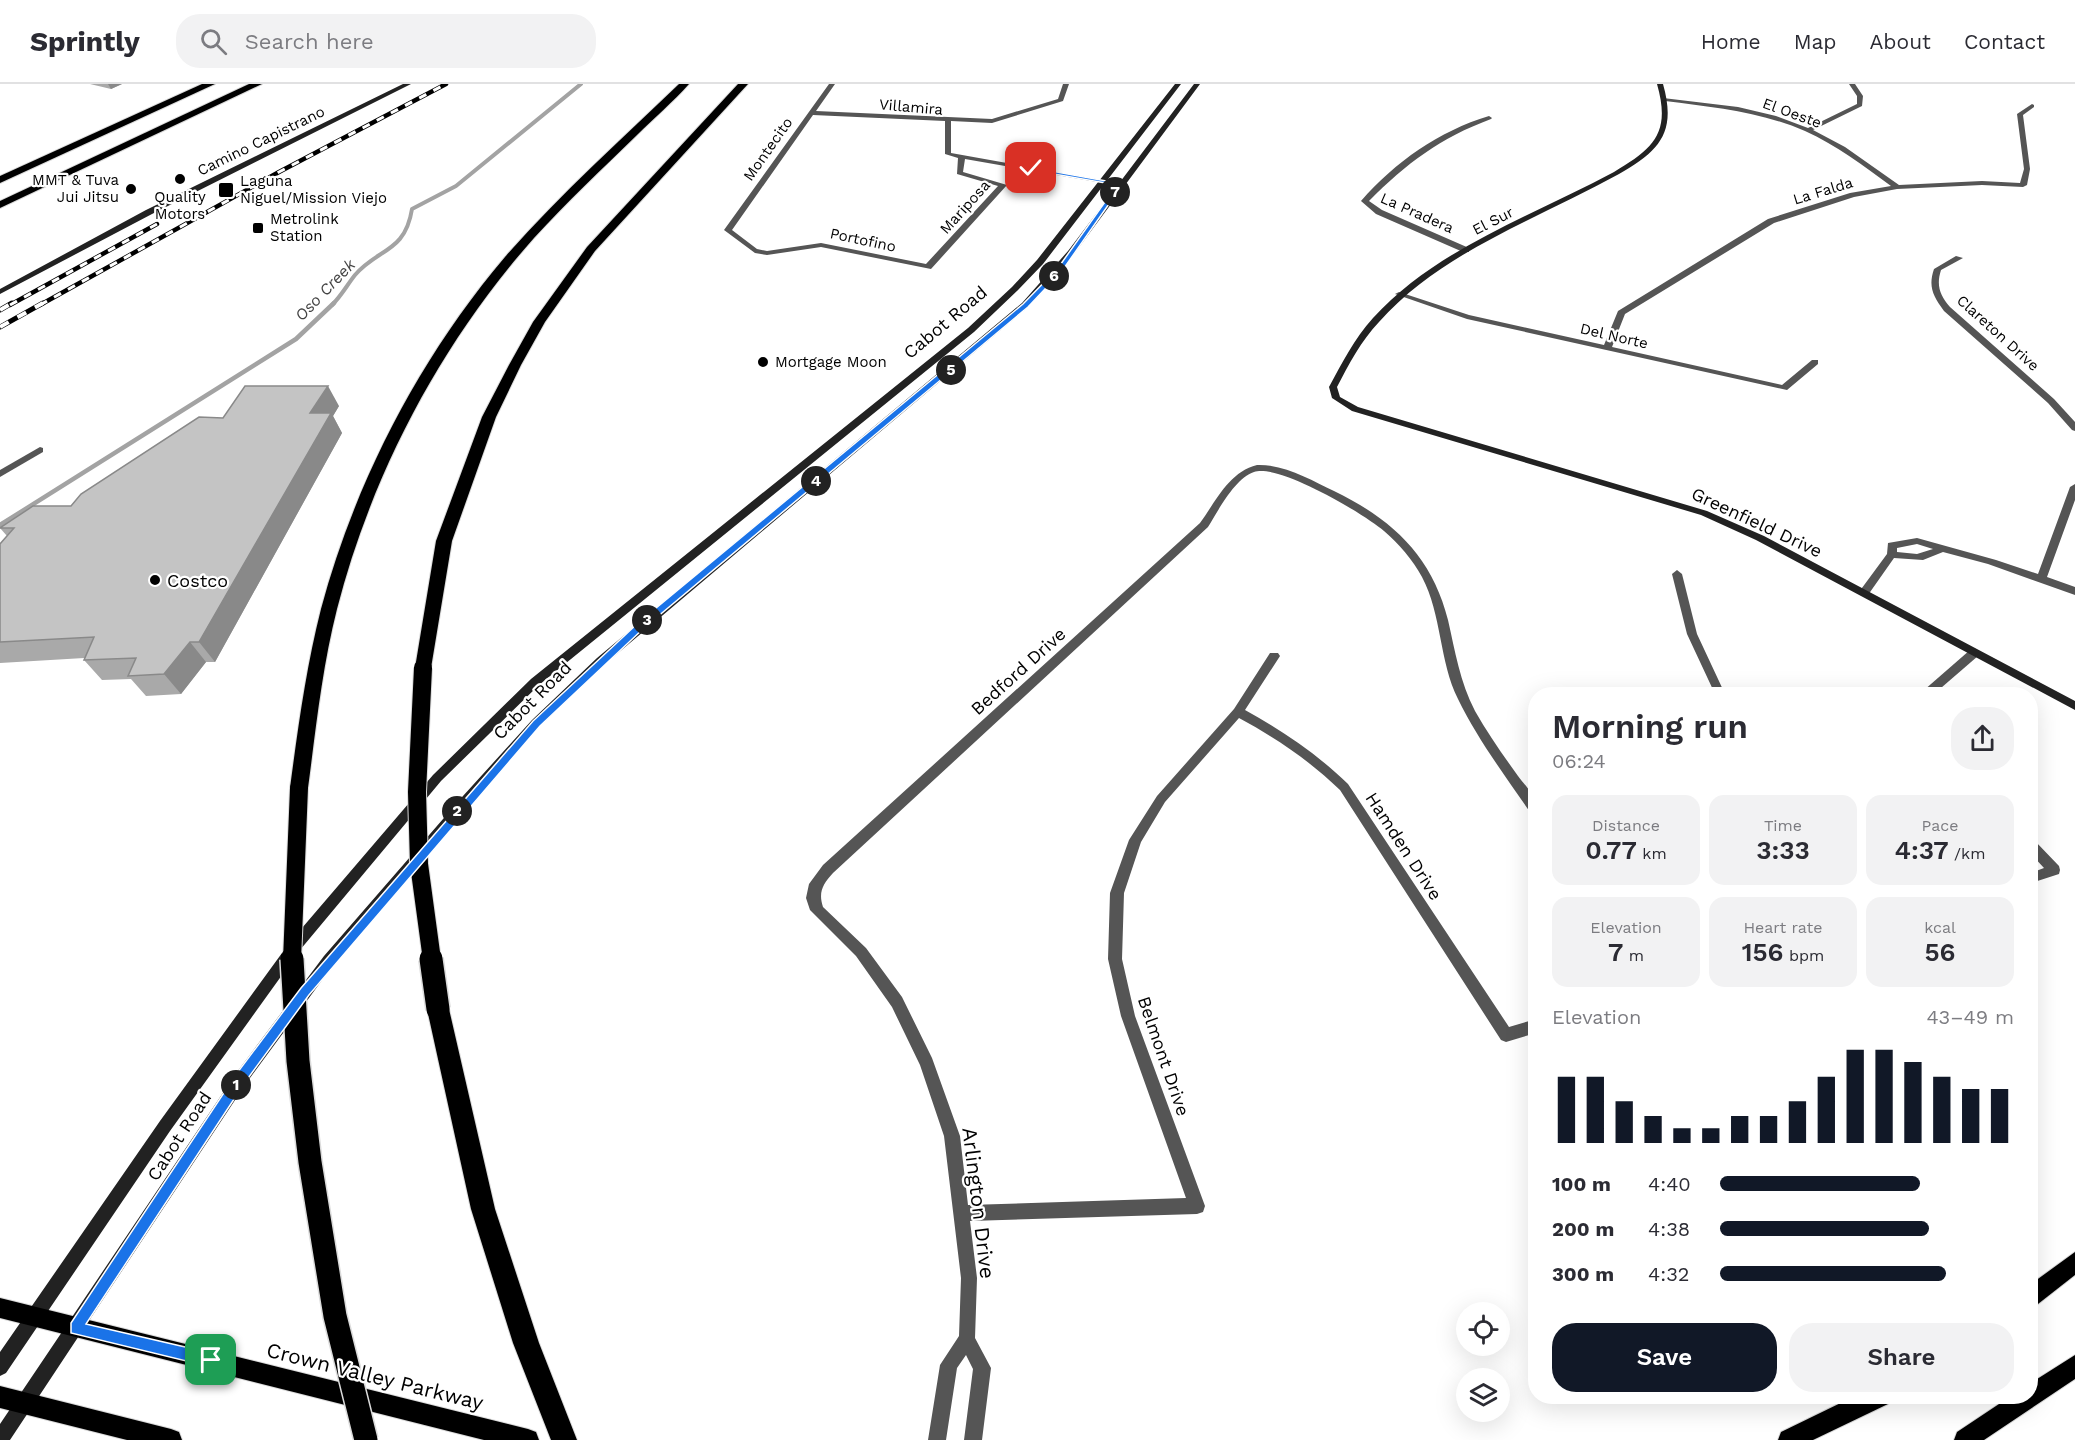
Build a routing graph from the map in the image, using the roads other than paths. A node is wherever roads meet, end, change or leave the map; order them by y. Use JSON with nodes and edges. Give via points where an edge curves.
{"nodes":[{"id":1,"x":210,"y":84,"type":"edge"},
{"id":2,"x":256,"y":84,"type":"edge"},
{"id":3,"x":408,"y":84,"type":"edge"},
{"id":4,"x":684,"y":84,"type":"edge"},
{"id":5,"x":743,"y":84,"type":"edge"},
{"id":6,"x":832,"y":84,"type":"edge"},
{"id":7,"x":1066,"y":84,"type":"edge"},
{"id":8,"x":1178,"y":84,"type":"edge"},
{"id":9,"x":1197,"y":84,"type":"edge"},
{"id":10,"x":1660,"y":84,"type":"edge"},
{"id":11,"x":1852,"y":84,"type":"edge"},
{"id":12,"x":1665,"y":99,"type":"junction"},
{"id":13,"x":2032,"y":106,"type":"dead end"},
{"id":14,"x":810,"y":113,"type":"junction"},
{"id":15,"x":1489,"y":118,"type":"dead end"},
{"id":16,"x":948,"y":121,"type":"junction"},
{"id":17,"x":1808,"y":130,"type":"junction"},
{"id":18,"x":962,"y":156,"type":"junction"},
{"id":19,"x":0,"y":180,"type":"edge"},
{"id":20,"x":1101,"y":180,"type":"junction"},
{"id":21,"x":1120,"y":184,"type":"junction"},
{"id":22,"x":1897,"y":187,"type":"junction"},
{"id":23,"x":0,"y":205,"type":"edge"},
{"id":24,"x":728,"y":230,"type":"joint"},
{"id":25,"x":1466,"y":250,"type":"junction"},
{"id":26,"x":1959,"y":258,"type":"dead end"},
{"id":27,"x":928,"y":267,"type":"joint"},
{"id":28,"x":0,"y":292,"type":"edge"},
{"id":29,"x":1399,"y":294,"type":"junction"},
{"id":30,"x":1607,"y":348,"type":"junction"},
{"id":31,"x":1815,"y":362,"type":"dead end"},
{"id":32,"x":1336,"y":398,"type":"joint"},
{"id":33,"x":2075,"y":429,"type":"edge"},
{"id":34,"x":40,"y":450,"type":"dead end"},
{"id":35,"x":0,"y":474,"type":"edge"},
{"id":36,"x":2075,"y":488,"type":"edge"},
{"id":37,"x":1940,"y":549,"type":"junction"},
{"id":38,"x":1892,"y":554,"type":"junction"},
{"id":39,"x":1677,"y":574,"type":"dead end"},
{"id":40,"x":2041,"y":579,"type":"junction"},
{"id":41,"x":2075,"y":591,"type":"edge"},
{"id":42,"x":1864,"y":592,"type":"junction"},
{"id":43,"x":1974,"y":653,"type":"junction"},
{"id":44,"x":1274,"y":656,"type":"dead end"},
{"id":45,"x":1717,"y":687,"type":"edge"},
{"id":46,"x":1935,"y":687,"type":"edge"},
{"id":47,"x":2075,"y":706,"type":"edge"},
{"id":48,"x":1238,"y":712,"type":"junction"},
{"id":49,"x":1528,"y":799,"type":"edge"},
{"id":50,"x":2038,"y":853,"type":"edge"},
{"id":51,"x":2038,"y":876,"type":"edge"},
{"id":52,"x":813,"y":898,"type":"joint"},
{"id":53,"x":1528,"y":1028,"type":"edge"},
{"id":54,"x":961,"y":1213,"type":"junction"},
{"id":55,"x":2075,"y":1262,"type":"edge"},
{"id":56,"x":2038,"y":1291,"type":"edge"},
{"id":57,"x":0,"y":1308,"type":"edge"},
{"id":58,"x":33,"y":1317,"type":"junction"},
{"id":59,"x":76,"y":1328,"type":"junction"},
{"id":60,"x":967,"y":1339,"type":"junction"},
{"id":61,"x":2075,"y":1366,"type":"edge"},
{"id":62,"x":0,"y":1367,"type":"edge"},
{"id":63,"x":2038,"y":1391,"type":"edge"},
{"id":64,"x":0,"y":1397,"type":"edge"},
{"id":65,"x":24,"y":1403,"type":"junction"},
{"id":66,"x":1863,"y":1404,"type":"edge"},
{"id":67,"x":2019,"y":1404,"type":"edge"},
{"id":68,"x":0,"y":1440,"type":"edge"},
{"id":69,"x":171,"y":1440,"type":"edge"},
{"id":70,"x":366,"y":1440,"type":"edge"},
{"id":71,"x":528,"y":1440,"type":"edge"},
{"id":72,"x":564,"y":1440,"type":"edge"},
{"id":73,"x":937,"y":1440,"type":"edge"},
{"id":74,"x":973,"y":1440,"type":"edge"},
{"id":75,"x":1789,"y":1440,"type":"edge"},
{"id":76,"x":1965,"y":1440,"type":"edge"}],
"edges":[{"from":1,"to":19,"type":"highway"},
{"from":2,"to":23,"type":"highway"},
{"from":3,"to":28,"type":"main road","name":"Camino Capistrano","via":[[149,212]]},
{"from":4,"to":70,"type":"highway","bridge":true,"via":[[555,211],[487,288],[453,334],[379,469],[345,558],[318,657],[299,788],[292,965],[309,1162],[335,1316]]},
{"from":5,"to":72,"type":"highway","bridge":true,"via":[[591,249],[539,322],[515,365],[489,417],[444,542],[423,668],[417,792],[419,864],[438,1009],[483,1209],[526,1343]]},
{"from":6,"to":14,"type":"street","name":"Montecito"},
{"from":7,"to":16,"type":"street","via":[[1061,100],[1028,111],[992,121]]},
{"from":8,"to":20,"type":"main road","name":"Cabot Road"},
{"from":9,"to":21,"type":"main road","name":"Cabot Road"},
{"from":10,"to":12,"type":"main road","name":"El Sur"},
{"from":11,"to":17,"type":"street","via":[[1860,96],[1860,105]]},
{"from":12,"to":17,"type":"street","name":"El Oeste","via":[[1767,116]]},
{"from":12,"to":25,"type":"main road","name":"El Sur","via":[[1666,119],[1655,144],[1613,175]]},
{"from":13,"to":22,"type":"street","name":"La Falda","via":[[2020,114],[2027,169],[2023,185]]},
{"from":14,"to":16,"type":"street","name":"Villamira"},
{"from":14,"to":24,"type":"street","name":"Montecito"},
{"from":15,"to":25,"type":"street","name":"La Pradera","via":[[1414,153],[1365,201],[1379,212]]},
{"from":16,"to":18,"type":"street","name":"Villamira","via":[[948,154]]},
{"from":17,"to":22,"type":"street","name":"El Oeste"},
{"from":18,"to":20,"type":"street"},
{"from":18,"to":27,"type":"street","name":"Mariposa","via":[[958,173],[1003,185]]},
{"from":20,"to":21,"type":"street"},
{"from":20,"to":58,"type":"main road","name":"Cabot Road","via":[[1040,262],[971,330],[535,682],[437,778],[295,946]]},
{"from":21,"to":59,"type":"main road","name":"Cabot Road","via":[[1060,269],[1025,305],[633,633],[536,723],[329,960],[242,1077]]},
{"from":22,"to":30,"type":"street","name":"La Falda","via":[[1853,195],[1771,221],[1621,313]]},
{"from":24,"to":27,"type":"street","name":"Portofino","via":[[755,251],[767,253],[821,245]]},
{"from":25,"to":29,"type":"main road","name":"El Sur"},
{"from":26,"to":33,"type":"street","name":"Clareton Drive","via":[[1938,269],[1934,281],[1937,296],[1961,323],[2051,400]]},
{"from":29,"to":30,"type":"street","name":"Del Norte","via":[[1467,317]]},
{"from":29,"to":32,"type":"main road","name":"El Sur","via":[[1359,338],[1333,387]]},
{"from":30,"to":31,"type":"street","name":"Del Norte","via":[[1784,388]]},
{"from":32,"to":42,"type":"main road","name":"Greenfield Drive","via":[[1355,409],[1704,513]]},
{"from":34,"to":35,"type":"street"},
{"from":36,"to":40,"type":"street"},
{"from":37,"to":38,"type":"street","via":[[1932,556],[1920,558]]},
{"from":37,"to":38,"type":"street","via":[[1917,541],[1902,542],[1892,545]]},
{"from":37,"to":40,"type":"street"},
{"from":38,"to":42,"type":"street"},
{"from":39,"to":45,"type":"street","via":[[1692,634]]},
{"from":40,"to":41,"type":"street"},
{"from":42,"to":43,"type":"main road","name":"Greenfield Drive"},
{"from":43,"to":46,"type":"street"},
{"from":43,"to":47,"type":"main road","name":"Greenfield Drive"},
{"from":44,"to":48,"type":"street","name":"Belmont Drive"},
{"from":48,"to":53,"type":"street","name":"Hamden Drive","via":[[1286,737],[1344,787],[1506,1035]]},
{"from":48,"to":54,"type":"street","name":"Belmont Drive","via":[[1161,799],[1135,840],[1117,893],[1115,959],[1128,1016],[1197,1206]]},
{"from":49,"to":52,"type":"street","name":"Bedford Drive","via":[[1462,696],[1440,611],[1427,576],[1408,548],[1356,505],[1284,472],[1249,470],[1234,483],[1197,532],[828,868],[816,884]]},
{"from":50,"to":51,"type":"street","via":[[2054,870]]},
{"from":52,"to":54,"type":"street","name":"Arlington Drive","via":[[817,910],[861,952],[897,1002],[922,1053],[952,1136]]},
{"from":54,"to":60,"type":"street","name":"Arlington Drive","via":[[969,1278]]},
{"from":55,"to":56,"type":"main road"},
{"from":57,"to":58,"type":"main road","name":"Crown Valley Parkway"},
{"from":58,"to":59,"type":"main road","name":"Crown Valley Parkway"},
{"from":58,"to":62,"type":"main road","name":"Cabot Road"},
{"from":59,"to":65,"type":"main road","name":"Cabot Road"},
{"from":59,"to":71,"type":"main road","name":"Crown Valley Parkway"},
{"from":60,"to":73,"type":"street","via":[[949,1365]]},
{"from":60,"to":74,"type":"street","name":"Arlington Drive","via":[[982,1368]]},
{"from":61,"to":63,"type":"main road"},
{"from":64,"to":65,"type":"main road"},
{"from":65,"to":68,"type":"main road","name":"Cabot Road"},
{"from":65,"to":69,"type":"main road"},
{"from":66,"to":75,"type":"main road"},
{"from":67,"to":76,"type":"main road"}]}
